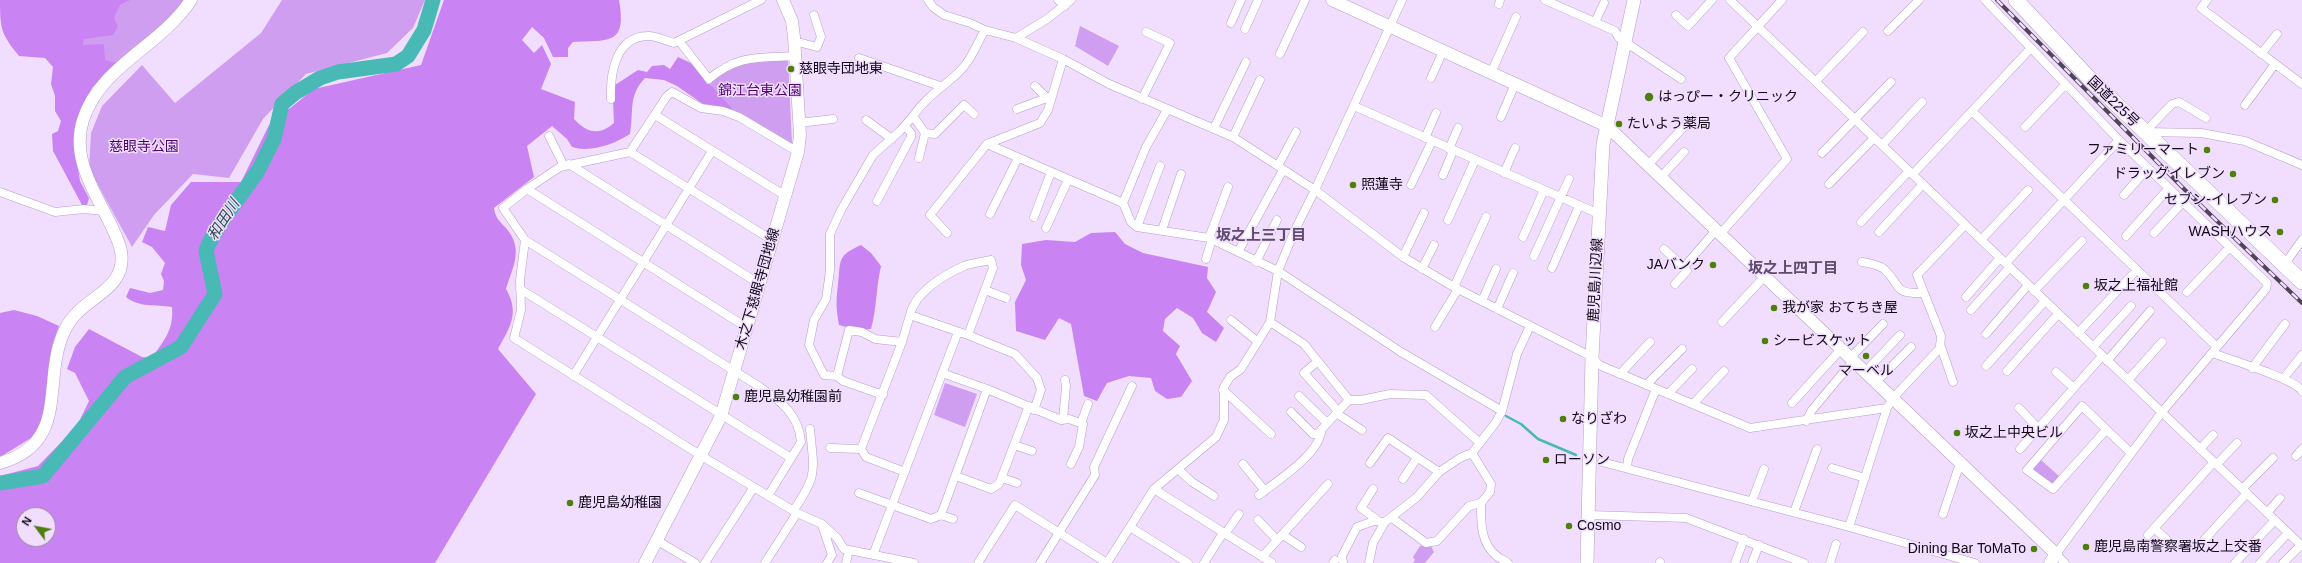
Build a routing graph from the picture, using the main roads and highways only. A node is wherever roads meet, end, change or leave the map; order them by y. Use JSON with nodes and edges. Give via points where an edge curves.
{"nodes":[{"id":1,"x":1634,"y":0,"type":"edge"},
{"id":2,"x":2016,"y":0,"type":"edge"},
{"id":3,"x":2302,"y":282,"type":"edge"},
{"id":4,"x":1587,"y":563,"type":"edge"}],
"edges":[{"from":1,"to":4,"type":"main road","name":"鹿児島川辺線","via":[[1603,144],[1592,357]]},
{"from":2,"to":3,"type":"highway","name":"国道225号","via":[[2089,78]]}]}
